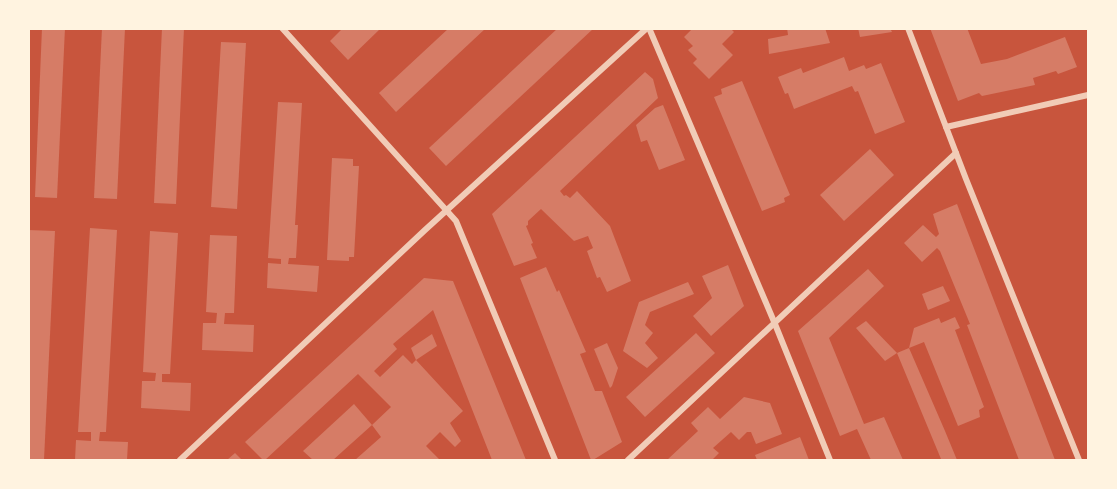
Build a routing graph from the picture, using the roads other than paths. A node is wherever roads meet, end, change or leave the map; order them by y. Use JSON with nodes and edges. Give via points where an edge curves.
{"nodes":[{"id":1,"x":282,"y":28,"type":"edge"},
{"id":2,"x":648,"y":28,"type":"edge"},
{"id":3,"x":908,"y":28,"type":"edge"},
{"id":4,"x":1089,"y":95,"type":"edge"},
{"id":5,"x":946,"y":127,"type":"junction"},
{"id":6,"x":956,"y":153,"type":"junction"},
{"id":7,"x":448,"y":210,"type":"junction"},
{"id":8,"x":774,"y":324,"type":"junction"},
{"id":9,"x":180,"y":460,"type":"edge"},
{"id":10,"x":555,"y":460,"type":"edge"},
{"id":11,"x":628,"y":460,"type":"edge"},
{"id":12,"x":830,"y":460,"type":"edge"},
{"id":13,"x":1080,"y":460,"type":"edge"}],
"edges":[{"from":1,"to":7,"type":"street"},
{"from":2,"to":7,"type":"street"},
{"from":2,"to":8,"type":"street"},
{"from":3,"to":5,"type":"street"},
{"from":4,"to":5,"type":"street"},
{"from":5,"to":6,"type":"street"},
{"from":6,"to":8,"type":"street"},
{"from":6,"to":13,"type":"street"},
{"from":7,"to":9,"type":"street"},
{"from":7,"to":10,"type":"street","via":[[462,233]]},
{"from":8,"to":11,"type":"street"},
{"from":8,"to":12,"type":"street"}]}
